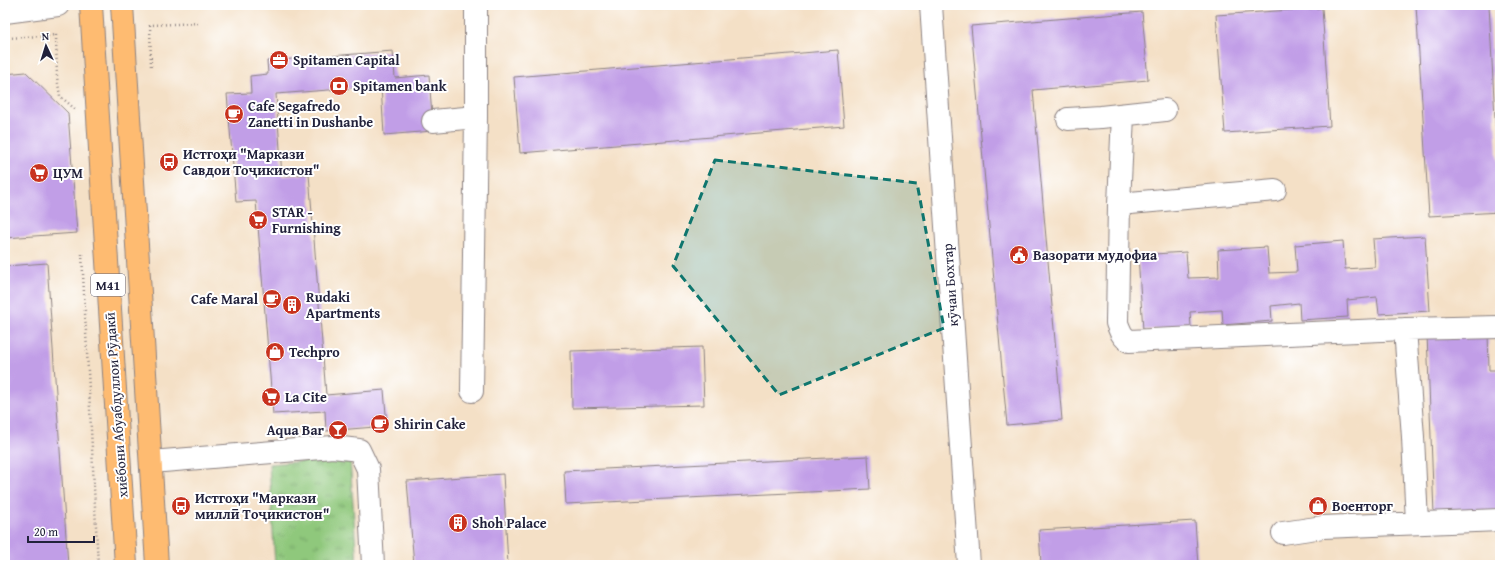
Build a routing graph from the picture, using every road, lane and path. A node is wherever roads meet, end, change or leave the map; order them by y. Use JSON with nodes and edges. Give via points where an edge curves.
{"nodes":[{"id":1,"x":58,"y":5,"type":"edge"},
{"id":2,"x":91,"y":5,"type":"edge"},
{"id":3,"x":122,"y":5,"type":"edge"},
{"id":4,"x":476,"y":5,"type":"edge"},
{"id":5,"x":931,"y":5,"type":"edge"},
{"id":6,"x":5,"y":12,"type":"edge"},
{"id":7,"x":200,"y":23,"type":"dead end"},
{"id":8,"x":8,"y":38,"type":"dead end"},
{"id":9,"x":152,"y":66,"type":"dead end"},
{"id":10,"x":1165,"y":110,"type":"dead end"},
{"id":11,"x":76,"y":115,"type":"dead end"},
{"id":12,"x":1123,"y":115,"type":"junction"},
{"id":13,"x":476,"y":116,"type":"junction"},
{"id":14,"x":1068,"y":119,"type":"dead end"},
{"id":15,"x":433,"y":121,"type":"dead end"},
{"id":16,"x":1275,"y":190,"type":"dead end"},
{"id":17,"x":1119,"y":204,"type":"junction"},
{"id":18,"x":82,"y":248,"type":"dead end"},
{"id":19,"x":1500,"y":328,"type":"edge"},
{"id":20,"x":1405,"y":329,"type":"junction"},
{"id":21,"x":472,"y":391,"type":"dead end"},
{"id":22,"x":151,"y":462,"type":"junction"},
{"id":23,"x":1500,"y":520,"type":"edge"},
{"id":24,"x":1417,"y":523,"type":"junction"},
{"id":25,"x":1283,"y":533,"type":"dead end"},
{"id":26,"x":98,"y":565,"type":"edge"},
{"id":27,"x":126,"y":565,"type":"edge"},
{"id":28,"x":157,"y":565,"type":"edge"},
{"id":29,"x":373,"y":565,"type":"edge"},
{"id":30,"x":969,"y":565,"type":"edge"}],
"edges":[{"from":1,"to":6,"type":"street"},
{"from":2,"to":27,"type":"highway","name":"хиёбони Абуабдуллои Рӯдакӣ","number":"M41"},
{"from":3,"to":22,"type":"highway","number":"M41"},
{"from":4,"to":13,"type":"street"},
{"from":5,"to":30,"type":"street","name":"кӯчаи Бохтар"},
{"from":7,"to":9,"type":"path","via":[[150,25]]},
{"from":8,"to":11,"type":"path","via":[[56,35],[60,96],[75,108]]},
{"from":10,"to":12,"type":"street"},
{"from":12,"to":14,"type":"street"},
{"from":12,"to":17,"type":"street"},
{"from":13,"to":15,"type":"street"},
{"from":13,"to":21,"type":"street"},
{"from":16,"to":17,"type":"street"},
{"from":17,"to":20,"type":"street","via":[[1117,323],[1124,338],[1129,341]]},
{"from":18,"to":26,"type":"path"},
{"from":19,"to":20,"type":"street"},
{"from":20,"to":24,"type":"street"},
{"from":22,"to":28,"type":"highway","number":"M41"},
{"from":22,"to":29,"type":"street","via":[[333,447],[359,450],[368,470]]},
{"from":23,"to":24,"type":"street"},
{"from":24,"to":25,"type":"street","via":[[1323,527]]}]}
